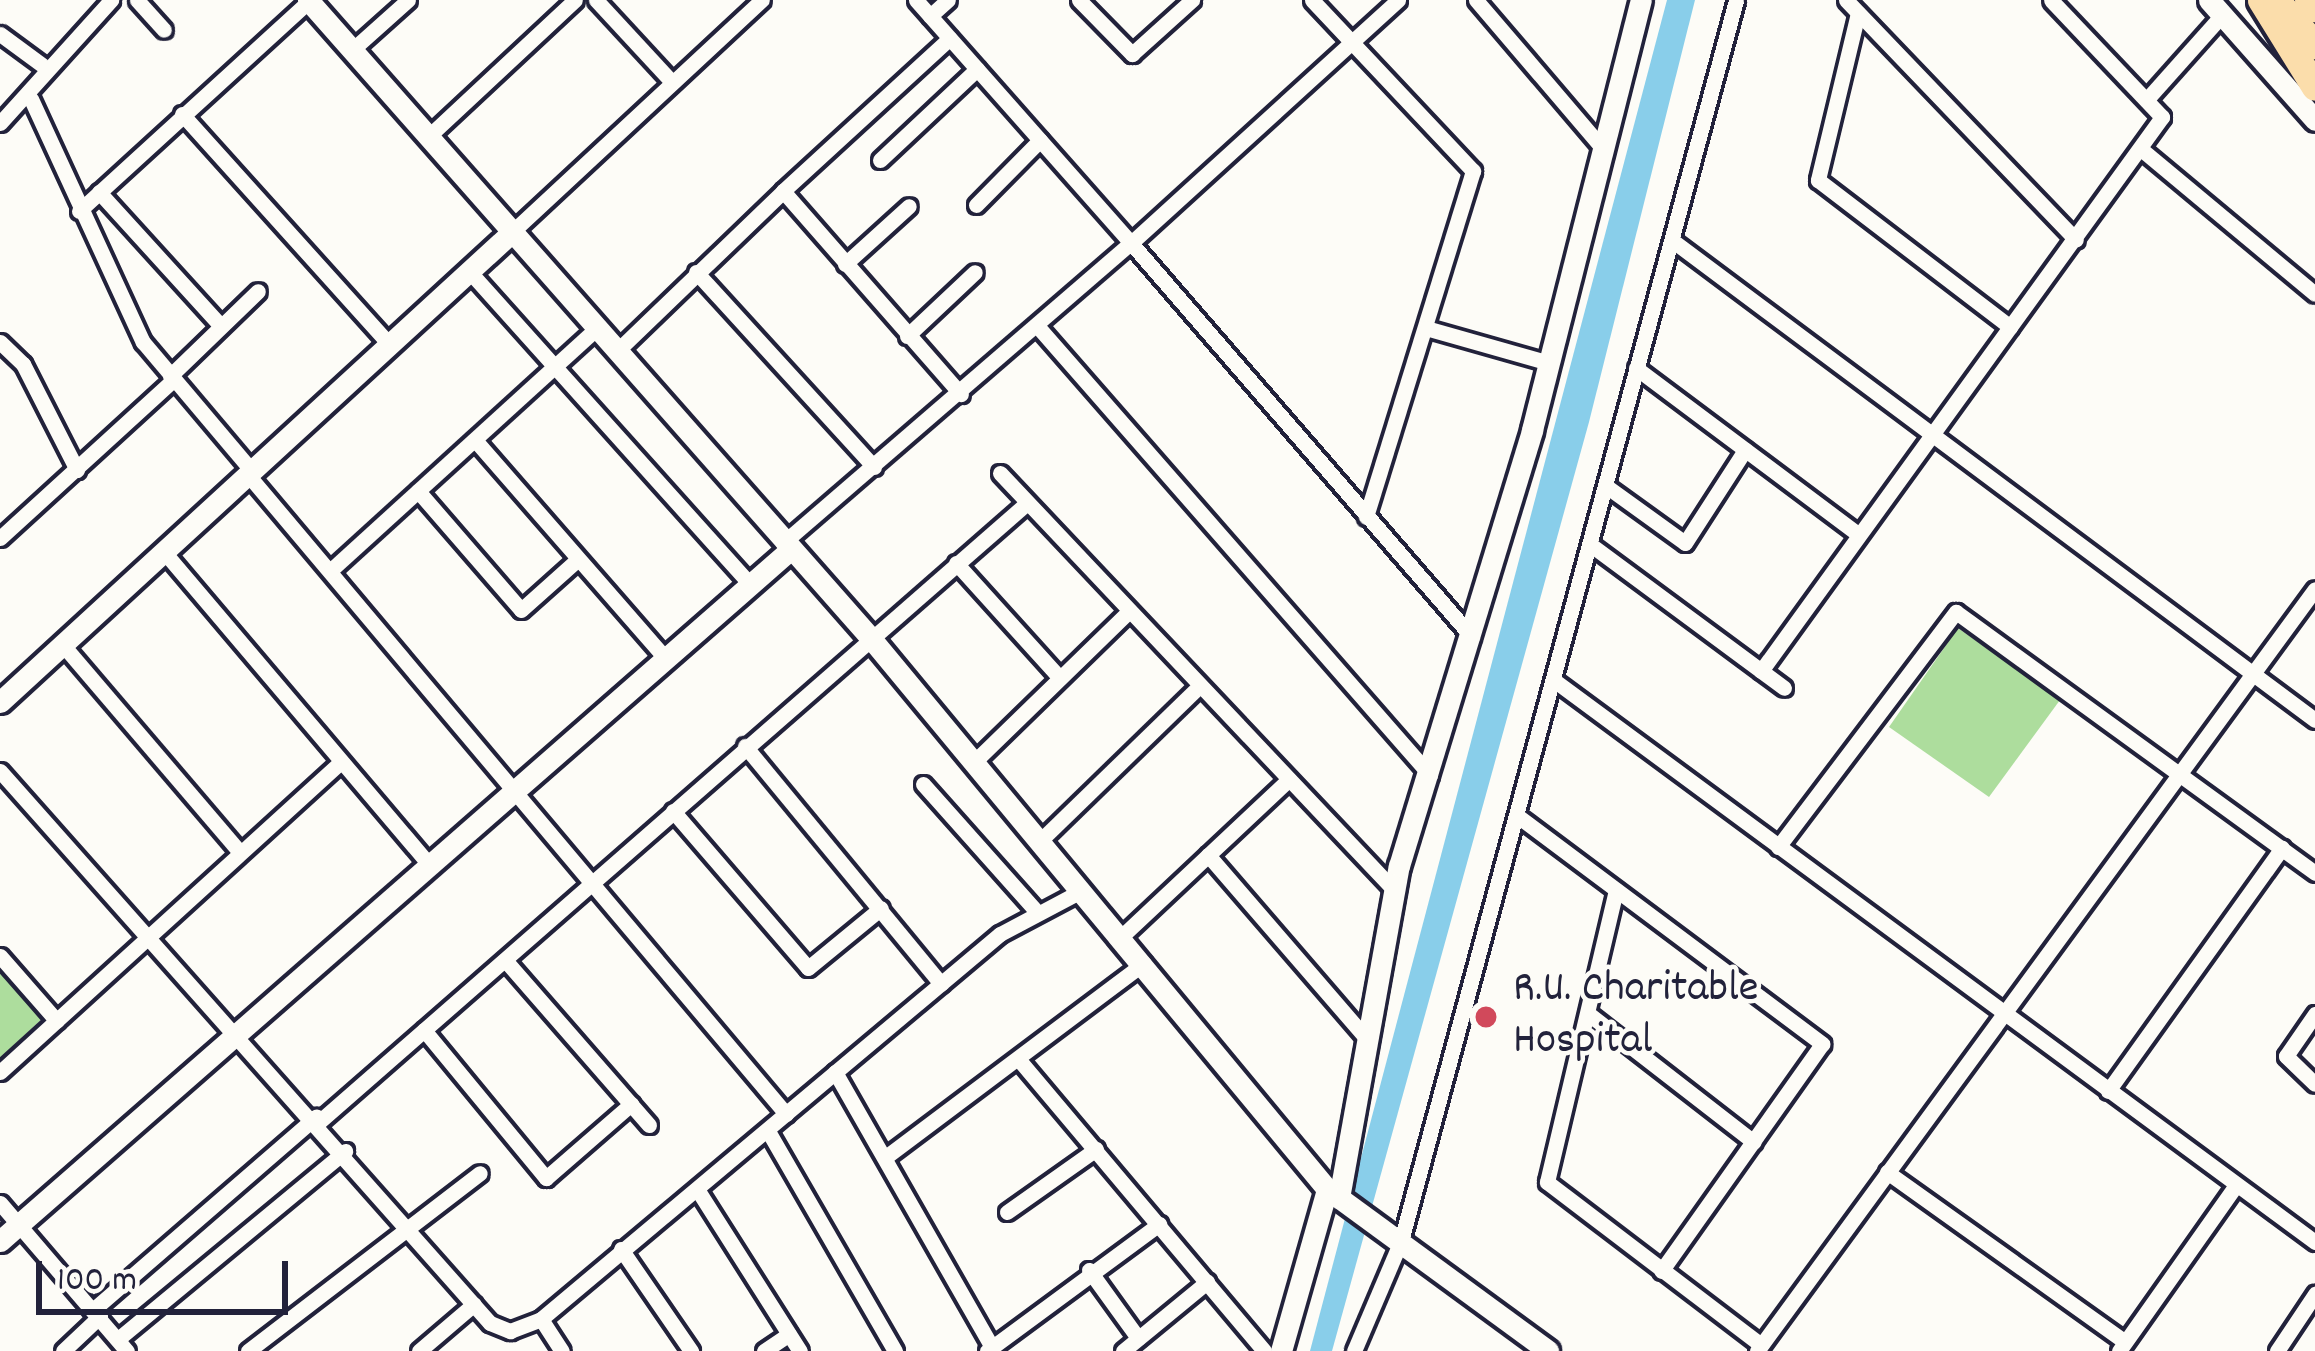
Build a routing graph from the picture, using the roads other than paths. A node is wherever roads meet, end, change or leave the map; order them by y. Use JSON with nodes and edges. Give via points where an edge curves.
{"nodes":[{"id":1,"x":111,"y":0,"type":"edge"},
{"id":2,"x":137,"y":0,"type":"edge"},
{"id":3,"x":408,"y":0,"type":"edge"},
{"id":4,"x":575,"y":0,"type":"edge"},
{"id":5,"x":596,"y":0,"type":"edge"},
{"id":6,"x":763,"y":0,"type":"edge"},
{"id":7,"x":916,"y":0,"type":"edge"},
{"id":8,"x":948,"y":0,"type":"edge"},
{"id":9,"x":1079,"y":0,"type":"edge"},
{"id":10,"x":1192,"y":0,"type":"edge"},
{"id":11,"x":1312,"y":0,"type":"edge"},
{"id":12,"x":1398,"y":0,"type":"edge"},
{"id":13,"x":1476,"y":0,"type":"edge"},
{"id":14,"x":1640,"y":0,"type":"edge"},
{"id":15,"x":1736,"y":0,"type":"edge"},
{"id":16,"x":1846,"y":0,"type":"edge"},
{"id":17,"x":2051,"y":0,"type":"edge"},
{"id":18,"x":2260,"y":0,"type":"edge"},
{"id":19,"x":2276,"y":0,"type":"edge"},
{"id":20,"x":2308,"y":0,"type":"edge"},
{"id":21,"x":308,"y":1,"type":"edge"},
{"id":22,"x":2215,"y":7,"type":"edge"},
{"id":23,"x":2315,"y":8,"type":"edge"},
{"id":24,"x":1858,"y":13,"type":"junction"},
{"id":25,"x":930,"y":16,"type":"junction"},
{"id":26,"x":164,"y":30,"type":"dead end"},
{"id":27,"x":0,"y":34,"type":"edge"},
{"id":28,"x":950,"y":38,"type":"junction"},
{"id":29,"x":1347,"y":42,"type":"junction"},
{"id":30,"x":2315,"y":44,"type":"edge"},
{"id":31,"x":352,"y":50,"type":"junction"},
{"id":32,"x":43,"y":65,"type":"junction"},
{"id":33,"x":977,"y":69,"type":"junction"},
{"id":34,"x":670,"y":80,"type":"junction"},
{"id":35,"x":2315,"y":87,"type":"edge"},
{"id":36,"x":2149,"y":97,"type":"junction"},
{"id":37,"x":31,"y":99,"type":"junction"},
{"id":38,"x":182,"y":114,"type":"junction"},
{"id":39,"x":2315,"y":120,"type":"edge"},
{"id":40,"x":0,"y":122,"type":"edge"},
{"id":41,"x":430,"y":135,"type":"junction"},
{"id":42,"x":1040,"y":140,"type":"junction"},
{"id":43,"x":1604,"y":149,"type":"junction"},
{"id":44,"x":2141,"y":149,"type":"junction"},
{"id":45,"x":880,"y":160,"type":"dead end"},
{"id":46,"x":783,"y":191,"type":"junction"},
{"id":47,"x":99,"y":192,"type":"junction"},
{"id":48,"x":976,"y":205,"type":"dead end"},
{"id":49,"x":909,"y":206,"type":"dead end"},
{"id":50,"x":79,"y":211,"type":"junction"},
{"id":51,"x":512,"y":232,"type":"junction"},
{"id":52,"x":2076,"y":240,"type":"junction"},
{"id":53,"x":1673,"y":241,"type":"junction"},
{"id":54,"x":1131,"y":243,"type":"junction"},
{"id":55,"x":845,"y":264,"type":"junction"},
{"id":56,"x":469,"y":272,"type":"junction"},
{"id":57,"x":697,"y":272,"type":"junction"},
{"id":58,"x":975,"y":272,"type":"dead end"},
{"id":59,"x":258,"y":291,"type":"dead end"},
{"id":60,"x":2315,"y":294,"type":"edge"},
{"id":61,"x":221,"y":326,"type":"junction"},
{"id":62,"x":2010,"y":327,"type":"junction"},
{"id":63,"x":597,"y":328,"type":"junction"},
{"id":64,"x":1039,"y":328,"type":"junction"},
{"id":65,"x":1426,"y":328,"type":"junction"},
{"id":66,"x":907,"y":336,"type":"junction"},
{"id":67,"x":0,"y":342,"type":"edge"},
{"id":68,"x":389,"y":344,"type":"junction"},
{"id":69,"x":617,"y":351,"type":"junction"},
{"id":70,"x":1550,"y":363,"type":"junction"},
{"id":71,"x":554,"y":367,"type":"junction"},
{"id":72,"x":1636,"y":368,"type":"junction"},
{"id":73,"x":171,"y":378,"type":"junction"},
{"id":74,"x":961,"y":394,"type":"junction"},
{"id":75,"x":1932,"y":432,"type":"junction"},
{"id":76,"x":475,"y":440,"type":"junction"},
{"id":77,"x":1745,"y":450,"type":"junction"},
{"id":78,"x":874,"y":467,"type":"junction"},
{"id":79,"x":76,"y":470,"type":"junction"},
{"id":80,"x":1000,"y":473,"type":"dead end"},
{"id":81,"x":251,"y":474,"type":"junction"},
{"id":82,"x":1606,"y":486,"type":"junction"},
{"id":83,"x":418,"y":491,"type":"junction"},
{"id":84,"x":1027,"y":503,"type":"junction"},
{"id":85,"x":1366,"y":517,"type":"junction"},
{"id":86,"x":1858,"y":534,"type":"junction"},
{"id":87,"x":0,"y":538,"type":"edge"},
{"id":88,"x":1591,"y":544,"type":"junction"},
{"id":89,"x":786,"y":547,"type":"junction"},
{"id":90,"x":165,"y":553,"type":"junction"},
{"id":91,"x":578,"y":559,"type":"junction"},
{"id":92,"x":956,"y":563,"type":"junction"},
{"id":93,"x":331,"y":570,"type":"junction"},
{"id":94,"x":750,"y":584,"type":"junction"},
{"id":95,"x":2315,"y":590,"type":"edge"},
{"id":96,"x":1126,"y":614,"type":"junction"},
{"id":97,"x":869,"y":636,"type":"junction"},
{"id":98,"x":1472,"y":638,"type":"junction"},
{"id":99,"x":63,"y":645,"type":"junction"},
{"id":100,"x":664,"y":657,"type":"junction"},
{"id":101,"x":2251,"y":669,"type":"junction"},
{"id":102,"x":1761,"y":671,"type":"junction"},
{"id":103,"x":1060,"y":678,"type":"junction"},
{"id":104,"x":1556,"y":681,"type":"junction"},
{"id":105,"x":1784,"y":688,"type":"dead end"},
{"id":106,"x":1194,"y":691,"type":"junction"},
{"id":107,"x":0,"y":702,"type":"edge"},
{"id":108,"x":2315,"y":720,"type":"edge"},
{"id":109,"x":745,"y":746,"type":"junction"},
{"id":110,"x":341,"y":762,"type":"junction"},
{"id":111,"x":974,"y":762,"type":"junction"},
{"id":112,"x":2178,"y":770,"type":"junction"},
{"id":113,"x":0,"y":771,"type":"edge"},
{"id":114,"x":1430,"y":775,"type":"junction"},
{"id":115,"x":1289,"y":779,"type":"junction"},
{"id":116,"x":514,"y":784,"type":"junction"},
{"id":117,"x":923,"y":784,"type":"dead end"},
{"id":118,"x":673,"y":811,"type":"junction"},
{"id":119,"x":1519,"y":817,"type":"junction"},
{"id":120,"x":1041,"y":840,"type":"junction"},
{"id":121,"x":1778,"y":848,"type":"junction"},
{"id":122,"x":2282,"y":848,"type":"junction"},
{"id":123,"x":239,"y":851,"type":"junction"},
{"id":124,"x":1208,"y":856,"type":"junction"},
{"id":125,"x":426,"y":861,"type":"junction"},
{"id":126,"x":2315,"y":872,"type":"edge"},
{"id":127,"x":596,"y":880,"type":"junction"},
{"id":128,"x":1394,"y":890,"type":"junction"},
{"id":129,"x":1616,"y":890,"type":"junction"},
{"id":130,"x":1081,"y":891,"type":"junction"},
{"id":131,"x":881,"y":908,"type":"junction"},
{"id":132,"x":1037,"y":912,"type":"junction"},
{"id":133,"x":1122,"y":936,"type":"junction"},
{"id":134,"x":150,"y":938,"type":"junction"},
{"id":135,"x":0,"y":956,"type":"edge"},
{"id":136,"x":505,"y":959,"type":"junction"},
{"id":137,"x":1144,"y":963,"type":"junction"},
{"id":138,"x":941,"y":984,"type":"junction"},
{"id":139,"x":2002,"y":1014,"type":"junction"},
{"id":140,"x":2315,"y":1014,"type":"edge"},
{"id":141,"x":1590,"y":1015,"type":"junction"},
{"id":142,"x":57,"y":1021,"type":"junction"},
{"id":143,"x":424,"y":1030,"type":"junction"},
{"id":144,"x":234,"y":1031,"type":"junction"},
{"id":145,"x":1367,"y":1039,"type":"junction"},
{"id":146,"x":1020,"y":1061,"type":"junction"},
{"id":147,"x":0,"y":1072,"type":"edge"},
{"id":148,"x":835,"y":1072,"type":"junction"},
{"id":149,"x":2315,"y":1084,"type":"edge"},
{"id":150,"x":2108,"y":1091,"type":"junction"},
{"id":151,"x":631,"y":1104,"type":"junction"},
{"id":152,"x":786,"y":1114,"type":"junction"},
{"id":153,"x":318,"y":1119,"type":"junction"},
{"id":154,"x":649,"y":1125,"type":"dead end"},
{"id":155,"x":769,"y":1131,"type":"junction"},
{"id":156,"x":1754,"y":1142,"type":"junction"},
{"id":157,"x":1096,"y":1149,"type":"junction"},
{"id":158,"x":345,"y":1151,"type":"junction"},
{"id":159,"x":887,"y":1156,"type":"junction"},
{"id":160,"x":1887,"y":1172,"type":"junction"},
{"id":161,"x":480,"y":1173,"type":"dead end"},
{"id":162,"x":2236,"y":1185,"type":"junction"},
{"id":163,"x":697,"y":1189,"type":"junction"},
{"id":164,"x":1338,"y":1196,"type":"junction"},
{"id":165,"x":0,"y":1204,"type":"edge"},
{"id":166,"x":1007,"y":1212,"type":"dead end"},
{"id":167,"x":18,"y":1224,"type":"junction"},
{"id":168,"x":1159,"y":1224,"type":"junction"},
{"id":169,"x":409,"y":1228,"type":"junction"},
{"id":170,"x":0,"y":1241,"type":"edge"},
{"id":171,"x":1401,"y":1241,"type":"junction"},
{"id":172,"x":2315,"y":1242,"type":"edge"},
{"id":173,"x":621,"y":1249,"type":"junction"},
{"id":174,"x":1089,"y":1270,"type":"junction"},
{"id":175,"x":1661,"y":1271,"type":"junction"},
{"id":176,"x":1207,"y":1282,"type":"junction"},
{"id":177,"x":2315,"y":1294,"type":"edge"},
{"id":178,"x":474,"y":1304,"type":"junction"},
{"id":179,"x":97,"y":1313,"type":"junction"},
{"id":180,"x":541,"y":1319,"type":"junction"},
{"id":181,"x":789,"y":1334,"type":"junction"},
{"id":182,"x":1138,"y":1339,"type":"junction"},
{"id":183,"x":122,"y":1345,"type":"edge"},
{"id":184,"x":2122,"y":1346,"type":"edge"},
{"id":185,"x":1759,"y":1348,"type":"edge"},
{"id":186,"x":990,"y":1349,"type":"edge"},
{"id":187,"x":63,"y":1351,"type":"edge"},
{"id":188,"x":248,"y":1351,"type":"edge"},
{"id":189,"x":419,"y":1351,"type":"edge"},
{"id":190,"x":562,"y":1351,"type":"edge"},
{"id":191,"x":691,"y":1351,"type":"edge"},
{"id":192,"x":764,"y":1351,"type":"edge"},
{"id":193,"x":800,"y":1351,"type":"edge"},
{"id":194,"x":895,"y":1351,"type":"edge"},
{"id":195,"x":1123,"y":1351,"type":"edge"},
{"id":196,"x":1264,"y":1351,"type":"edge"},
{"id":197,"x":1281,"y":1351,"type":"edge"},
{"id":198,"x":1354,"y":1351,"type":"edge"},
{"id":199,"x":1548,"y":1351,"type":"edge"},
{"id":200,"x":2276,"y":1351,"type":"edge"}],
"edges":[{"from":1,"to":32,"type":"street"},
{"from":2,"to":26,"type":"street"},
{"from":3,"to":31,"type":"street"},
{"from":4,"to":41,"type":"street"},
{"from":5,"to":34,"type":"street"},
{"from":6,"to":34,"type":"street"},
{"from":7,"to":25,"type":"street"},
{"from":8,"to":25,"type":"street"},
{"from":9,"to":10,"type":"street","via":[[1132,54]]},
{"from":11,"to":29,"type":"street"},
{"from":12,"to":29,"type":"street"},
{"from":13,"to":43,"type":"street"},
{"from":14,"to":43,"type":"street"},
{"from":15,"to":53,"type":"street"},
{"from":16,"to":24,"type":"street"},
{"from":17,"to":36,"type":"street"},
{"from":18,"to":35,"type":"highway"},
{"from":19,"to":30,"type":"highway"},
{"from":20,"to":23,"type":"highway"},
{"from":21,"to":31,"type":"street"},
{"from":21,"to":38,"type":"street"},
{"from":22,"to":36,"type":"street"},
{"from":22,"to":39,"type":"street"},
{"from":24,"to":52,"type":"street"},
{"from":24,"to":62,"type":"street","via":[[1818,180]]},
{"from":25,"to":28,"type":"street"},
{"from":27,"to":32,"type":"street"},
{"from":28,"to":33,"type":"street"},
{"from":28,"to":46,"type":"street"},
{"from":29,"to":54,"type":"street"},
{"from":29,"to":65,"type":"street","via":[[1473,171]]},
{"from":31,"to":41,"type":"street"},
{"from":32,"to":37,"type":"street"},
{"from":33,"to":42,"type":"street"},
{"from":33,"to":45,"type":"street"},
{"from":34,"to":51,"type":"street"},
{"from":36,"to":44,"type":"street","via":[[2162,117]]},
{"from":37,"to":40,"type":"street"},
{"from":37,"to":50,"type":"street"},
{"from":38,"to":47,"type":"street"},
{"from":38,"to":68,"type":"street"},
{"from":41,"to":51,"type":"street"},
{"from":42,"to":48,"type":"street"},
{"from":42,"to":54,"type":"street"},
{"from":43,"to":70,"type":"street"},
{"from":44,"to":52,"type":"street"},
{"from":44,"to":60,"type":"street"},
{"from":46,"to":55,"type":"street"},
{"from":46,"to":57,"type":"street"},
{"from":47,"to":50,"type":"street"},
{"from":47,"to":61,"type":"street"},
{"from":49,"to":55,"type":"street"},
{"from":50,"to":73,"type":"street","via":[[104,275]]},
{"from":51,"to":56,"type":"street"},
{"from":51,"to":63,"type":"street"},
{"from":52,"to":62,"type":"street"},
{"from":53,"to":72,"type":"street"},
{"from":53,"to":75,"type":"street"},
{"from":54,"to":64,"type":"street"},
{"from":54,"to":85,"type":"street"},
{"from":55,"to":66,"type":"street"},
{"from":56,"to":68,"type":"street"},
{"from":56,"to":71,"type":"street"},
{"from":57,"to":69,"type":"street"},
{"from":57,"to":78,"type":"street"},
{"from":58,"to":66,"type":"street"},
{"from":59,"to":61,"type":"street"},
{"from":61,"to":73,"type":"street"},
{"from":62,"to":75,"type":"street"},
{"from":63,"to":69,"type":"street"},
{"from":63,"to":71,"type":"street"},
{"from":64,"to":74,"type":"street"},
{"from":64,"to":114,"type":"street"},
{"from":65,"to":70,"type":"street"},
{"from":65,"to":85,"type":"street"},
{"from":66,"to":74,"type":"street"},
{"from":67,"to":79,"type":"street","via":[[23,364]]},
{"from":68,"to":81,"type":"street"},
{"from":69,"to":89,"type":"street"},
{"from":70,"to":98,"type":"street"},
{"from":71,"to":76,"type":"street"},
{"from":71,"to":94,"type":"street"},
{"from":72,"to":77,"type":"street"},
{"from":72,"to":82,"type":"street"},
{"from":73,"to":79,"type":"street"},
{"from":73,"to":81,"type":"street"},
{"from":74,"to":78,"type":"street"},
{"from":75,"to":86,"type":"street"},
{"from":75,"to":101,"type":"street"},
{"from":76,"to":83,"type":"street"},
{"from":76,"to":91,"type":"street"},
{"from":77,"to":82,"type":"street","via":[[1685,543]]},
{"from":77,"to":86,"type":"street"},
{"from":78,"to":89,"type":"street"},
{"from":79,"to":87,"type":"street"},
{"from":80,"to":84,"type":"street"},
{"from":81,"to":90,"type":"street"},
{"from":81,"to":93,"type":"street"},
{"from":82,"to":88,"type":"street"},
{"from":83,"to":91,"type":"street","via":[[521,610]]},
{"from":83,"to":93,"type":"street"},
{"from":84,"to":92,"type":"street"},
{"from":84,"to":96,"type":"street"},
{"from":85,"to":98,"type":"street"},
{"from":86,"to":102,"type":"street"},
{"from":88,"to":102,"type":"street"},
{"from":88,"to":104,"type":"street"},
{"from":89,"to":94,"type":"street"},
{"from":89,"to":97,"type":"street"},
{"from":90,"to":99,"type":"street"},
{"from":90,"to":110,"type":"street"},
{"from":91,"to":100,"type":"street"},
{"from":92,"to":97,"type":"street"},
{"from":92,"to":103,"type":"street"},
{"from":93,"to":116,"type":"street"},
{"from":94,"to":100,"type":"street"},
{"from":95,"to":101,"type":"street"},
{"from":96,"to":103,"type":"street"},
{"from":96,"to":106,"type":"street"},
{"from":97,"to":109,"type":"street"},
{"from":97,"to":111,"type":"street"},
{"from":98,"to":114,"type":"street"},
{"from":99,"to":107,"type":"street"},
{"from":99,"to":123,"type":"street"},
{"from":100,"to":116,"type":"street"},
{"from":101,"to":108,"type":"street"},
{"from":101,"to":112,"type":"street"},
{"from":102,"to":105,"type":"street"},
{"from":103,"to":111,"type":"street"},
{"from":104,"to":119,"type":"street"},
{"from":104,"to":121,"type":"street"},
{"from":106,"to":115,"type":"street"},
{"from":106,"to":120,"type":"street"},
{"from":109,"to":118,"type":"street"},
{"from":109,"to":131,"type":"street"},
{"from":110,"to":123,"type":"street"},
{"from":110,"to":125,"type":"street"},
{"from":111,"to":120,"type":"street"},
{"from":112,"to":121,"type":"street","via":[[1956,612]]},
{"from":112,"to":122,"type":"street"},
{"from":112,"to":139,"type":"street"},
{"from":113,"to":134,"type":"street"},
{"from":114,"to":128,"type":"street"},
{"from":115,"to":124,"type":"street"},
{"from":115,"to":128,"type":"street"},
{"from":116,"to":125,"type":"street"},
{"from":116,"to":127,"type":"street"},
{"from":117,"to":132,"type":"street"},
{"from":118,"to":127,"type":"street"},
{"from":118,"to":131,"type":"street","via":[[808,968]]},
{"from":119,"to":129,"type":"street"},
{"from":119,"to":171,"type":"street"},
{"from":120,"to":130,"type":"street"},
{"from":121,"to":139,"type":"street"},
{"from":122,"to":126,"type":"street"},
{"from":122,"to":150,"type":"street"},
{"from":123,"to":134,"type":"street"},
{"from":124,"to":133,"type":"street"},
{"from":124,"to":145,"type":"street"},
{"from":125,"to":144,"type":"street"},
{"from":127,"to":136,"type":"street"},
{"from":127,"to":152,"type":"street"},
{"from":128,"to":145,"type":"street"},
{"from":129,"to":141,"type":"street"},
{"from":129,"to":156,"type":"street","via":[[1822,1044]]},
{"from":130,"to":132,"type":"street"},
{"from":130,"to":133,"type":"street"},
{"from":131,"to":138,"type":"street"},
{"from":132,"to":138,"type":"street"},
{"from":133,"to":137,"type":"street"},
{"from":134,"to":142,"type":"street"},
{"from":134,"to":144,"type":"street"},
{"from":135,"to":142,"type":"street"},
{"from":136,"to":143,"type":"street"},
{"from":136,"to":151,"type":"street"},
{"from":137,"to":146,"type":"street"},
{"from":137,"to":164,"type":"street"},
{"from":138,"to":148,"type":"street"},
{"from":139,"to":150,"type":"street"},
{"from":139,"to":160,"type":"street"},
{"from":140,"to":149,"type":"street","via":[[2286,1056]]},
{"from":141,"to":156,"type":"street"},
{"from":141,"to":175,"type":"street","via":[[1547,1182]]},
{"from":142,"to":147,"type":"street"},
{"from":143,"to":151,"type":"street","via":[[546,1178]]},
{"from":143,"to":153,"type":"street"},
{"from":144,"to":153,"type":"street"},
{"from":144,"to":167,"type":"street"},
{"from":145,"to":164,"type":"street"},
{"from":146,"to":157,"type":"street"},
{"from":146,"to":159,"type":"street"},
{"from":148,"to":152,"type":"street"},
{"from":148,"to":159,"type":"street"},
{"from":150,"to":162,"type":"street"},
{"from":151,"to":154,"type":"street"},
{"from":152,"to":155,"type":"street"},
{"from":153,"to":158,"type":"street"},
{"from":153,"to":179,"type":"street"},
{"from":155,"to":163,"type":"street"},
{"from":155,"to":194,"type":"street"},
{"from":156,"to":175,"type":"street"},
{"from":157,"to":166,"type":"street"},
{"from":157,"to":168,"type":"street"},
{"from":158,"to":169,"type":"street"},
{"from":158,"to":183,"type":"street"},
{"from":159,"to":186,"type":"street"},
{"from":160,"to":184,"type":"street"},
{"from":160,"to":185,"type":"street"},
{"from":161,"to":169,"type":"street"},
{"from":162,"to":172,"type":"street"},
{"from":162,"to":184,"type":"street"},
{"from":163,"to":173,"type":"street"},
{"from":163,"to":181,"type":"street"},
{"from":164,"to":171,"type":"street"},
{"from":164,"to":197,"type":"street"},
{"from":165,"to":167,"type":"street"},
{"from":167,"to":170,"type":"street"},
{"from":167,"to":179,"type":"street"},
{"from":168,"to":174,"type":"street"},
{"from":168,"to":176,"type":"street"},
{"from":169,"to":178,"type":"street"},
{"from":169,"to":188,"type":"street"},
{"from":171,"to":198,"type":"street"},
{"from":171,"to":199,"type":"street"},
{"from":173,"to":180,"type":"street"},
{"from":173,"to":191,"type":"street"},
{"from":174,"to":182,"type":"street"},
{"from":174,"to":186,"type":"street"},
{"from":175,"to":185,"type":"street"},
{"from":176,"to":182,"type":"street"},
{"from":176,"to":196,"type":"street"},
{"from":177,"to":200,"type":"street"},
{"from":178,"to":180,"type":"street","via":[[510,1331]]},
{"from":178,"to":189,"type":"street"},
{"from":179,"to":183,"type":"street"},
{"from":179,"to":187,"type":"street"},
{"from":180,"to":190,"type":"street"},
{"from":181,"to":192,"type":"street"},
{"from":181,"to":193,"type":"street"},
{"from":182,"to":195,"type":"street"}]}
